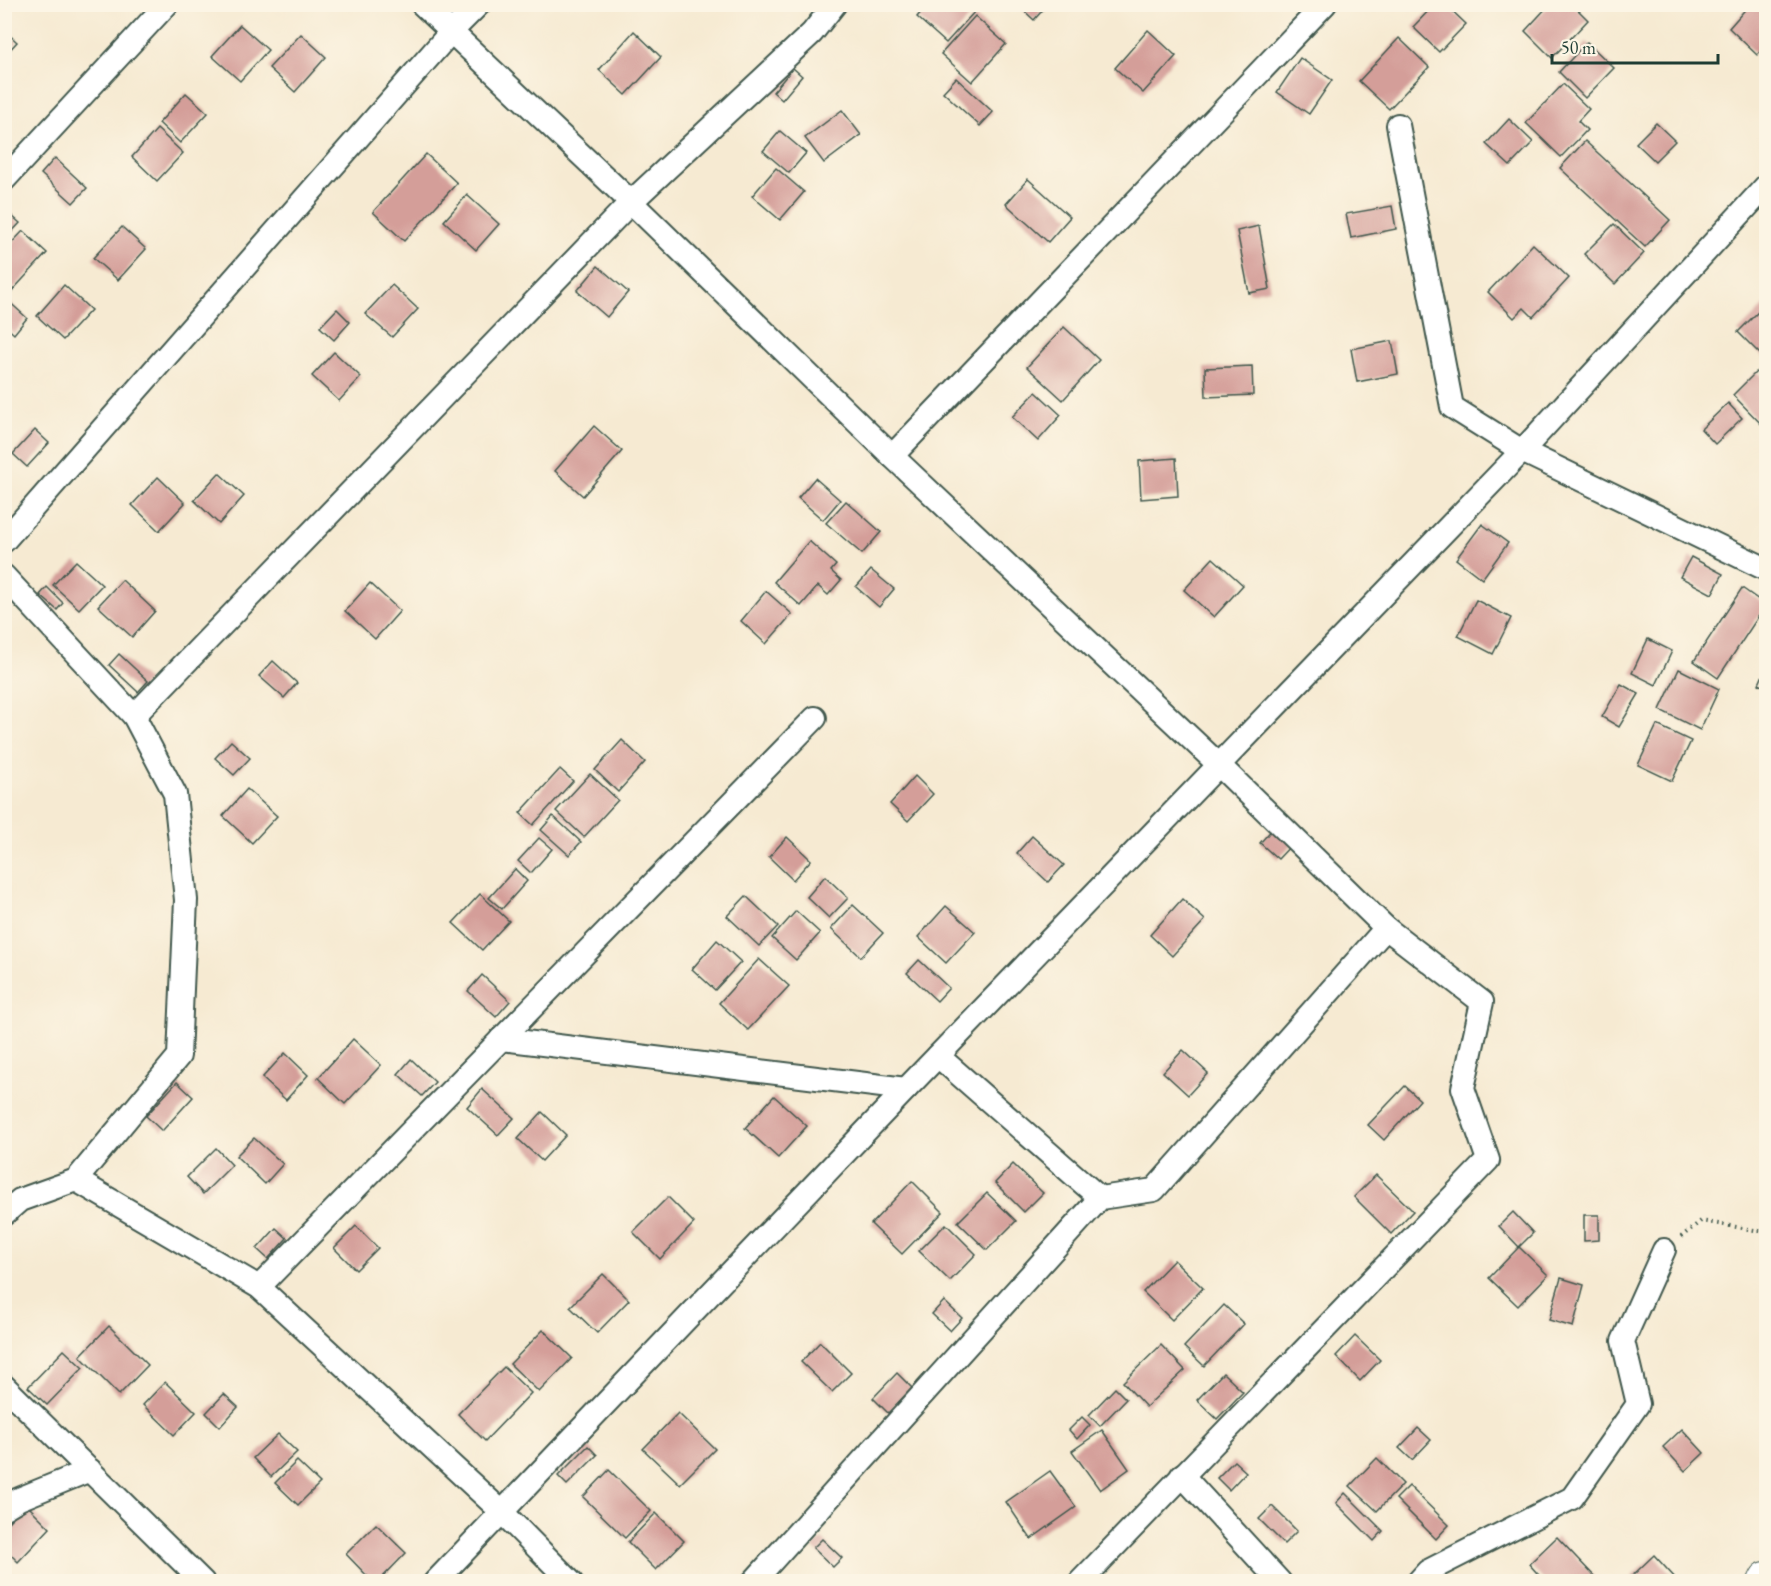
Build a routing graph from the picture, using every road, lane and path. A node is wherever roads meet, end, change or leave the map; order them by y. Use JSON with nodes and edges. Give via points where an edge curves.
{"nodes":[{"id":1,"x":167,"y":4,"type":"edge"},
{"id":2,"x":422,"y":4,"type":"edge"},
{"id":3,"x":479,"y":4,"type":"edge"},
{"id":4,"x":835,"y":4,"type":"edge"},
{"id":5,"x":1325,"y":4,"type":"edge"},
{"id":6,"x":450,"y":33,"type":"junction"},
{"id":7,"x":1398,"y":124,"type":"dead end"},
{"id":8,"x":4,"y":180,"type":"edge"},
{"id":9,"x":1767,"y":186,"type":"edge"},
{"id":10,"x":631,"y":202,"type":"junction"},
{"id":11,"x":1522,"y":451,"type":"junction"},
{"id":12,"x":892,"y":456,"type":"junction"},
{"id":13,"x":4,"y":541,"type":"edge"},
{"id":14,"x":1767,"y":569,"type":"edge"},
{"id":15,"x":4,"y":576,"type":"edge"},
{"id":16,"x":134,"y":716,"type":"junction"},
{"id":17,"x":815,"y":718,"type":"dead end"},
{"id":18,"x":1218,"y":764,"type":"junction"},
{"id":19,"x":1386,"y":928,"type":"junction"},
{"id":20,"x":501,"y":1039,"type":"junction"},
{"id":21,"x":938,"y":1056,"type":"junction"},
{"id":22,"x":906,"y":1089,"type":"junction"},
{"id":23,"x":76,"y":1180,"type":"junction"},
{"id":24,"x":1100,"y":1198,"type":"junction"},
{"id":25,"x":4,"y":1214,"type":"edge"},
{"id":26,"x":1767,"y":1232,"type":"edge"},
{"id":27,"x":1664,"y":1250,"type":"joint"},
{"id":28,"x":259,"y":1287,"type":"junction"},
{"id":29,"x":4,"y":1386,"type":"edge"},
{"id":30,"x":90,"y":1470,"type":"junction"},
{"id":31,"x":1182,"y":1475,"type":"junction"},
{"id":32,"x":4,"y":1508,"type":"edge"},
{"id":33,"x":502,"y":1512,"type":"junction"},
{"id":34,"x":1767,"y":1578,"type":"edge"},
{"id":35,"x":203,"y":1581,"type":"edge"},
{"id":36,"x":435,"y":1581,"type":"edge"},
{"id":37,"x":572,"y":1581,"type":"edge"},
{"id":38,"x":753,"y":1581,"type":"edge"},
{"id":39,"x":1080,"y":1581,"type":"edge"},
{"id":40,"x":1280,"y":1581,"type":"edge"},
{"id":41,"x":1418,"y":1581,"type":"edge"},
{"id":42,"x":1764,"y":1581,"type":"edge"}],
"edges":[{"from":1,"to":8,"type":"street"},
{"from":2,"to":6,"type":"street"},
{"from":3,"to":6,"type":"street"},
{"from":4,"to":10,"type":"street","via":[[812,33]]},
{"from":5,"to":12,"type":"street"},
{"from":6,"to":10,"type":"street"},
{"from":6,"to":13,"type":"street"},
{"from":7,"to":11,"type":"street","via":[[1452,407]]},
{"from":9,"to":11,"type":"street"},
{"from":10,"to":12,"type":"street"},
{"from":10,"to":16,"type":"street"},
{"from":11,"to":14,"type":"street"},
{"from":11,"to":18,"type":"street"},
{"from":12,"to":18,"type":"street"},
{"from":15,"to":16,"type":"street"},
{"from":16,"to":23,"type":"street","via":[[175,794],[186,900],[179,1056]]},
{"from":17,"to":20,"type":"street"},
{"from":18,"to":19,"type":"street"},
{"from":18,"to":21,"type":"street"},
{"from":19,"to":24,"type":"street","via":[[1154,1190]]},
{"from":19,"to":31,"type":"street","via":[[1482,1002],[1464,1088],[1488,1160]]},
{"from":20,"to":22,"type":"street"},
{"from":20,"to":28,"type":"street"},
{"from":21,"to":22,"type":"street"},
{"from":21,"to":24,"type":"street"},
{"from":22,"to":33,"type":"street"},
{"from":23,"to":25,"type":"street","via":[[20,1200]]},
{"from":23,"to":28,"type":"street"},
{"from":24,"to":38,"type":"street"},
{"from":26,"to":27,"type":"path","via":[[1701,1221]]},
{"from":27,"to":41,"type":"street","via":[[1623,1341],[1638,1404],[1572,1498],[1428,1571]]},
{"from":28,"to":33,"type":"street"},
{"from":29,"to":30,"type":"street"},
{"from":30,"to":32,"type":"street"},
{"from":30,"to":35,"type":"street"},
{"from":31,"to":39,"type":"street"},
{"from":31,"to":40,"type":"street"},
{"from":33,"to":36,"type":"street"},
{"from":33,"to":37,"type":"street"},
{"from":34,"to":42,"type":"highway"}]}
